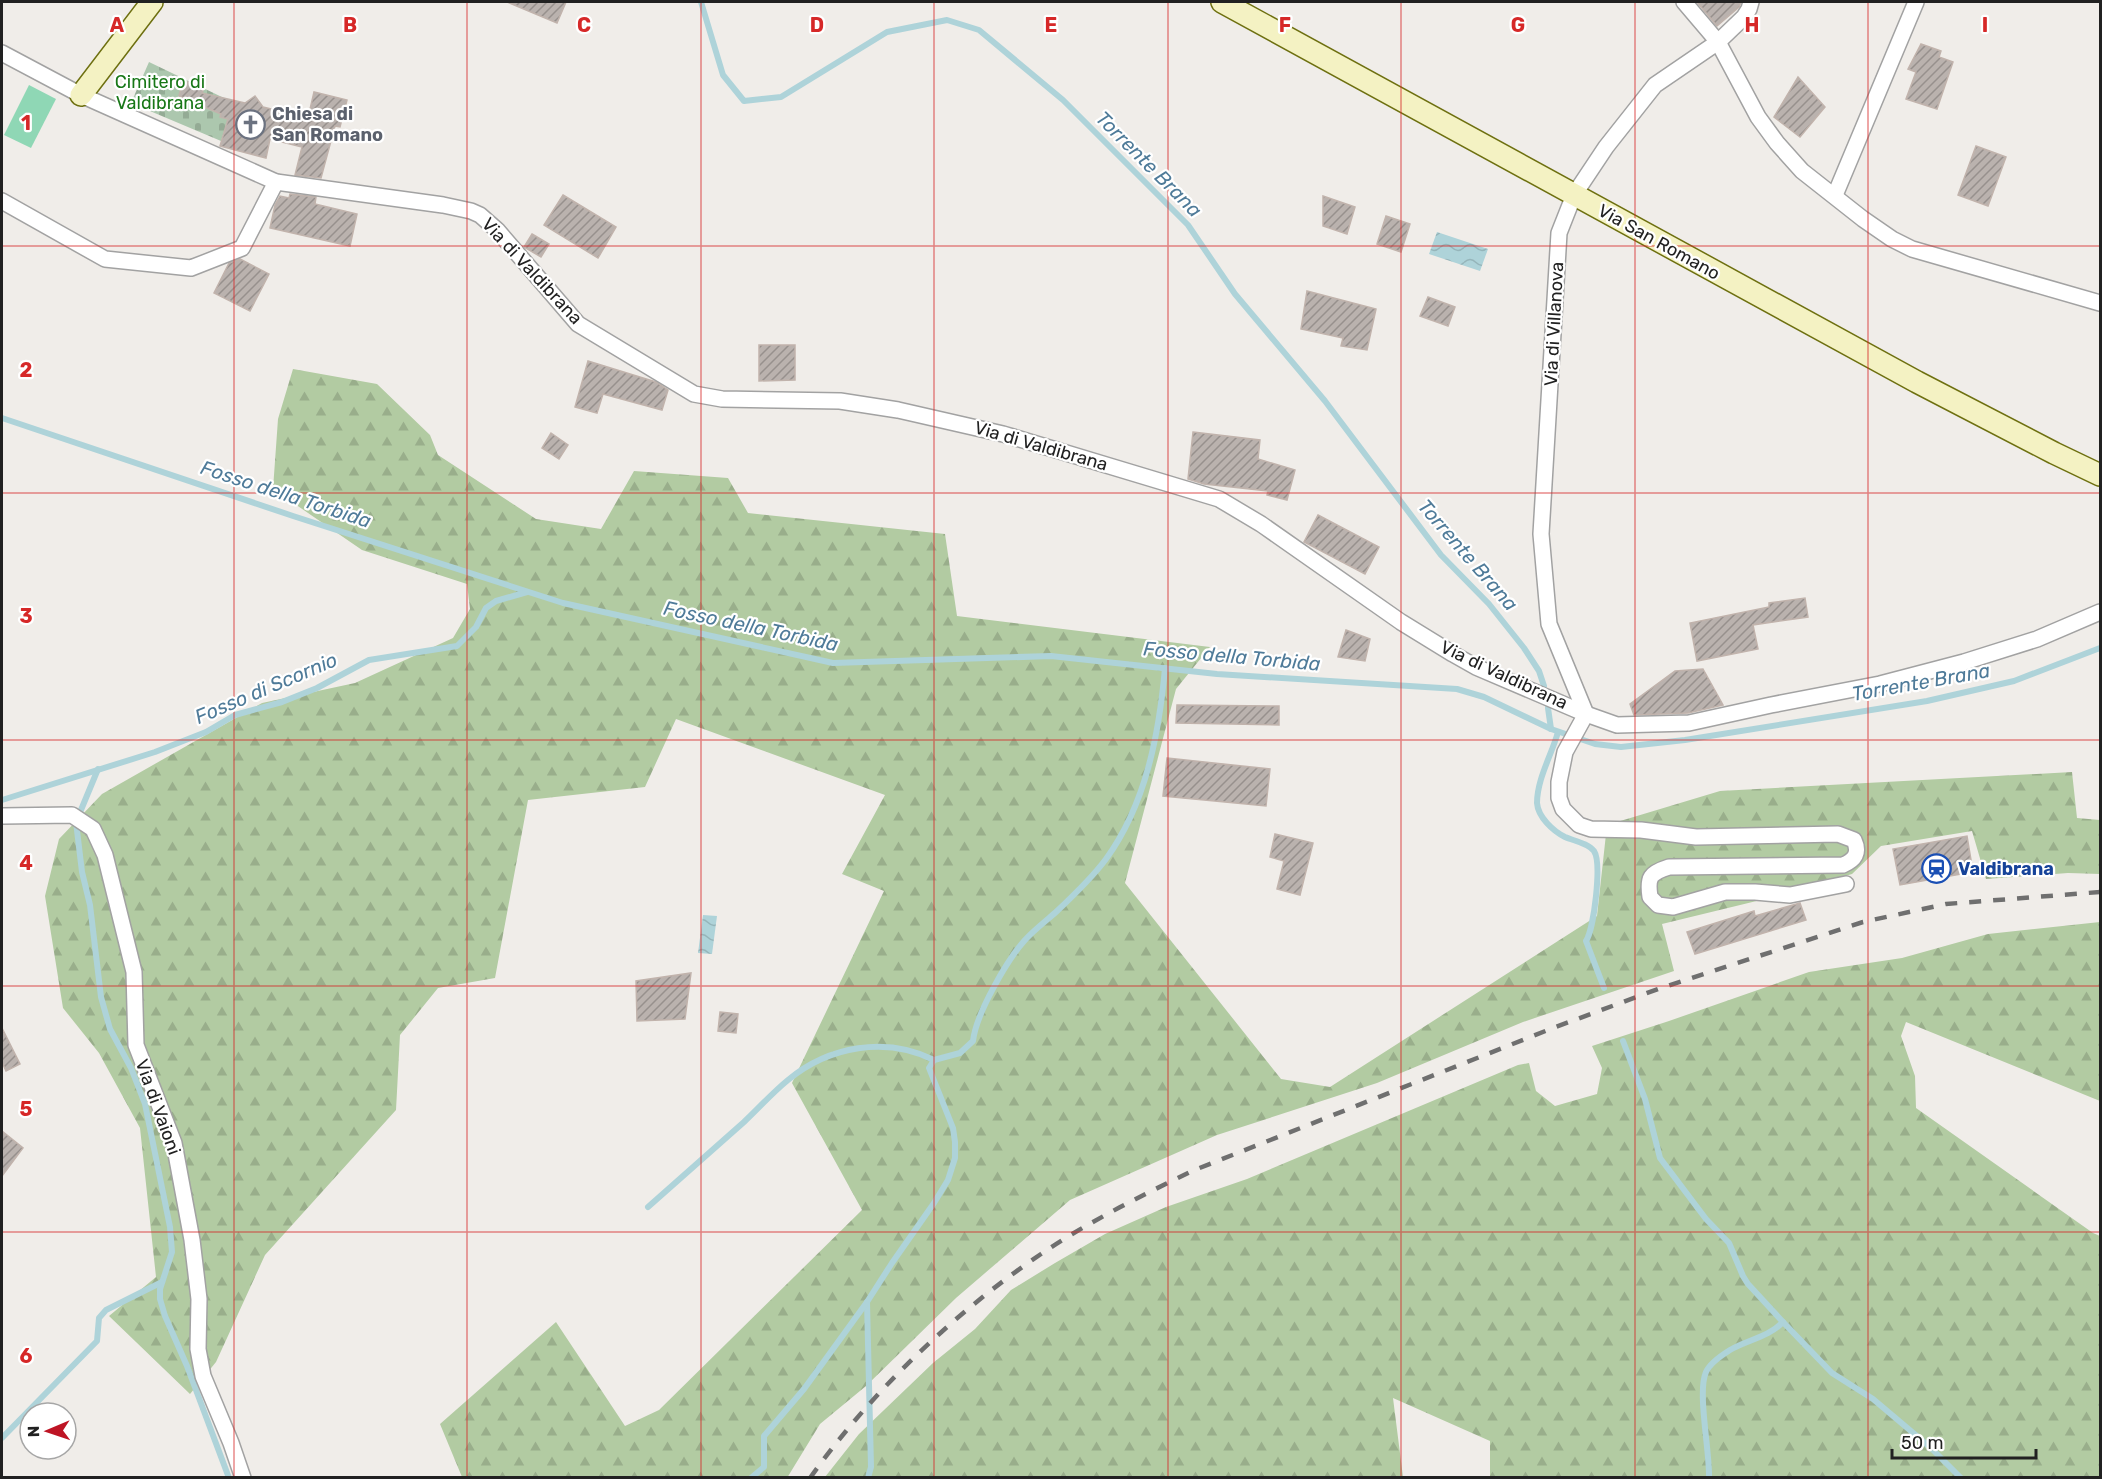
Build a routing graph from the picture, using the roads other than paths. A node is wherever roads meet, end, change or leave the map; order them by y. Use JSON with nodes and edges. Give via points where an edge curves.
{"nodes":[{"id":1,"x":152,"y":2,"type":"edge"},
{"id":2,"x":1222,"y":2,"type":"edge"},
{"id":3,"x":1684,"y":2,"type":"edge"},
{"id":4,"x":1751,"y":2,"type":"edge"},
{"id":5,"x":1916,"y":2,"type":"edge"},
{"id":6,"x":1718,"y":42,"type":"junction"},
{"id":7,"x":2,"y":53,"type":"edge"},
{"id":8,"x":81,"y":95,"type":"junction"},
{"id":9,"x":276,"y":182,"type":"junction"},
{"id":10,"x":1574,"y":195,"type":"junction"},
{"id":11,"x":1835,"y":195,"type":"junction"},
{"id":12,"x":2,"y":201,"type":"edge"},
{"id":13,"x":2100,"y":303,"type":"edge"},
{"id":14,"x":2100,"y":475,"type":"edge"},
{"id":15,"x":2100,"y":612,"type":"edge"},
{"id":16,"x":1586,"y":714,"type":"junction"},
{"id":17,"x":2,"y":816,"type":"edge"},
{"id":18,"x":1846,"y":884,"type":"dead end"},
{"id":19,"x":243,"y":1478,"type":"edge"}],
"edges":[{"from":1,"to":8,"type":"street"},
{"from":2,"to":10,"type":"street","name":"Via San Romano"},
{"from":3,"to":6,"type":"street"},
{"from":4,"to":6,"type":"street","name":"Via di Villanova","via":[[1744,17]]},
{"from":5,"to":11,"type":"street"},
{"from":6,"to":10,"type":"street","name":"Via di Villanova","via":[[1655,85]]},
{"from":6,"to":11,"type":"street","via":[[1743,93],[1777,143],[1802,171]]},
{"from":7,"to":8,"type":"street","name":"Via di Valdibrana"},
{"from":8,"to":9,"type":"street","name":"Via di Valdibrana"},
{"from":9,"to":12,"type":"street","via":[[242,249],[191,268],[105,259]]},
{"from":9,"to":16,"type":"street","name":"Via di Valdibrana","via":[[443,205],[480,215],[578,324],[694,394],[722,399],[840,401],[898,410],[1003,434],[1219,499],[1453,654]]},
{"from":10,"to":14,"type":"street","name":"Via San Romano","via":[[1917,382]]},
{"from":10,"to":16,"type":"street","name":"Via di Villanova","via":[[1559,233],[1541,534],[1549,624]]},
{"from":11,"to":13,"type":"street","via":[[1882,233],[1912,249]]},
{"from":15,"to":16,"type":"street","name":"Via di Valdibrana","via":[[2037,639],[1943,668],[1689,723],[1617,725]]},
{"from":16,"to":18,"type":"street","via":[[1565,752],[1559,782],[1563,808],[1579,825],[1696,837],[1838,834],[1854,840],[1857,847],[1852,861],[1843,866],[1669,867],[1654,872],[1649,881],[1650,897],[1658,905],[1673,908],[1725,892],[1790,895]]},
{"from":17,"to":19,"type":"street","name":"Via di Vaioni","via":[[72,815],[93,829],[105,855],[134,972],[136,1046],[174,1143],[199,1299],[198,1349],[203,1376]]}]}
